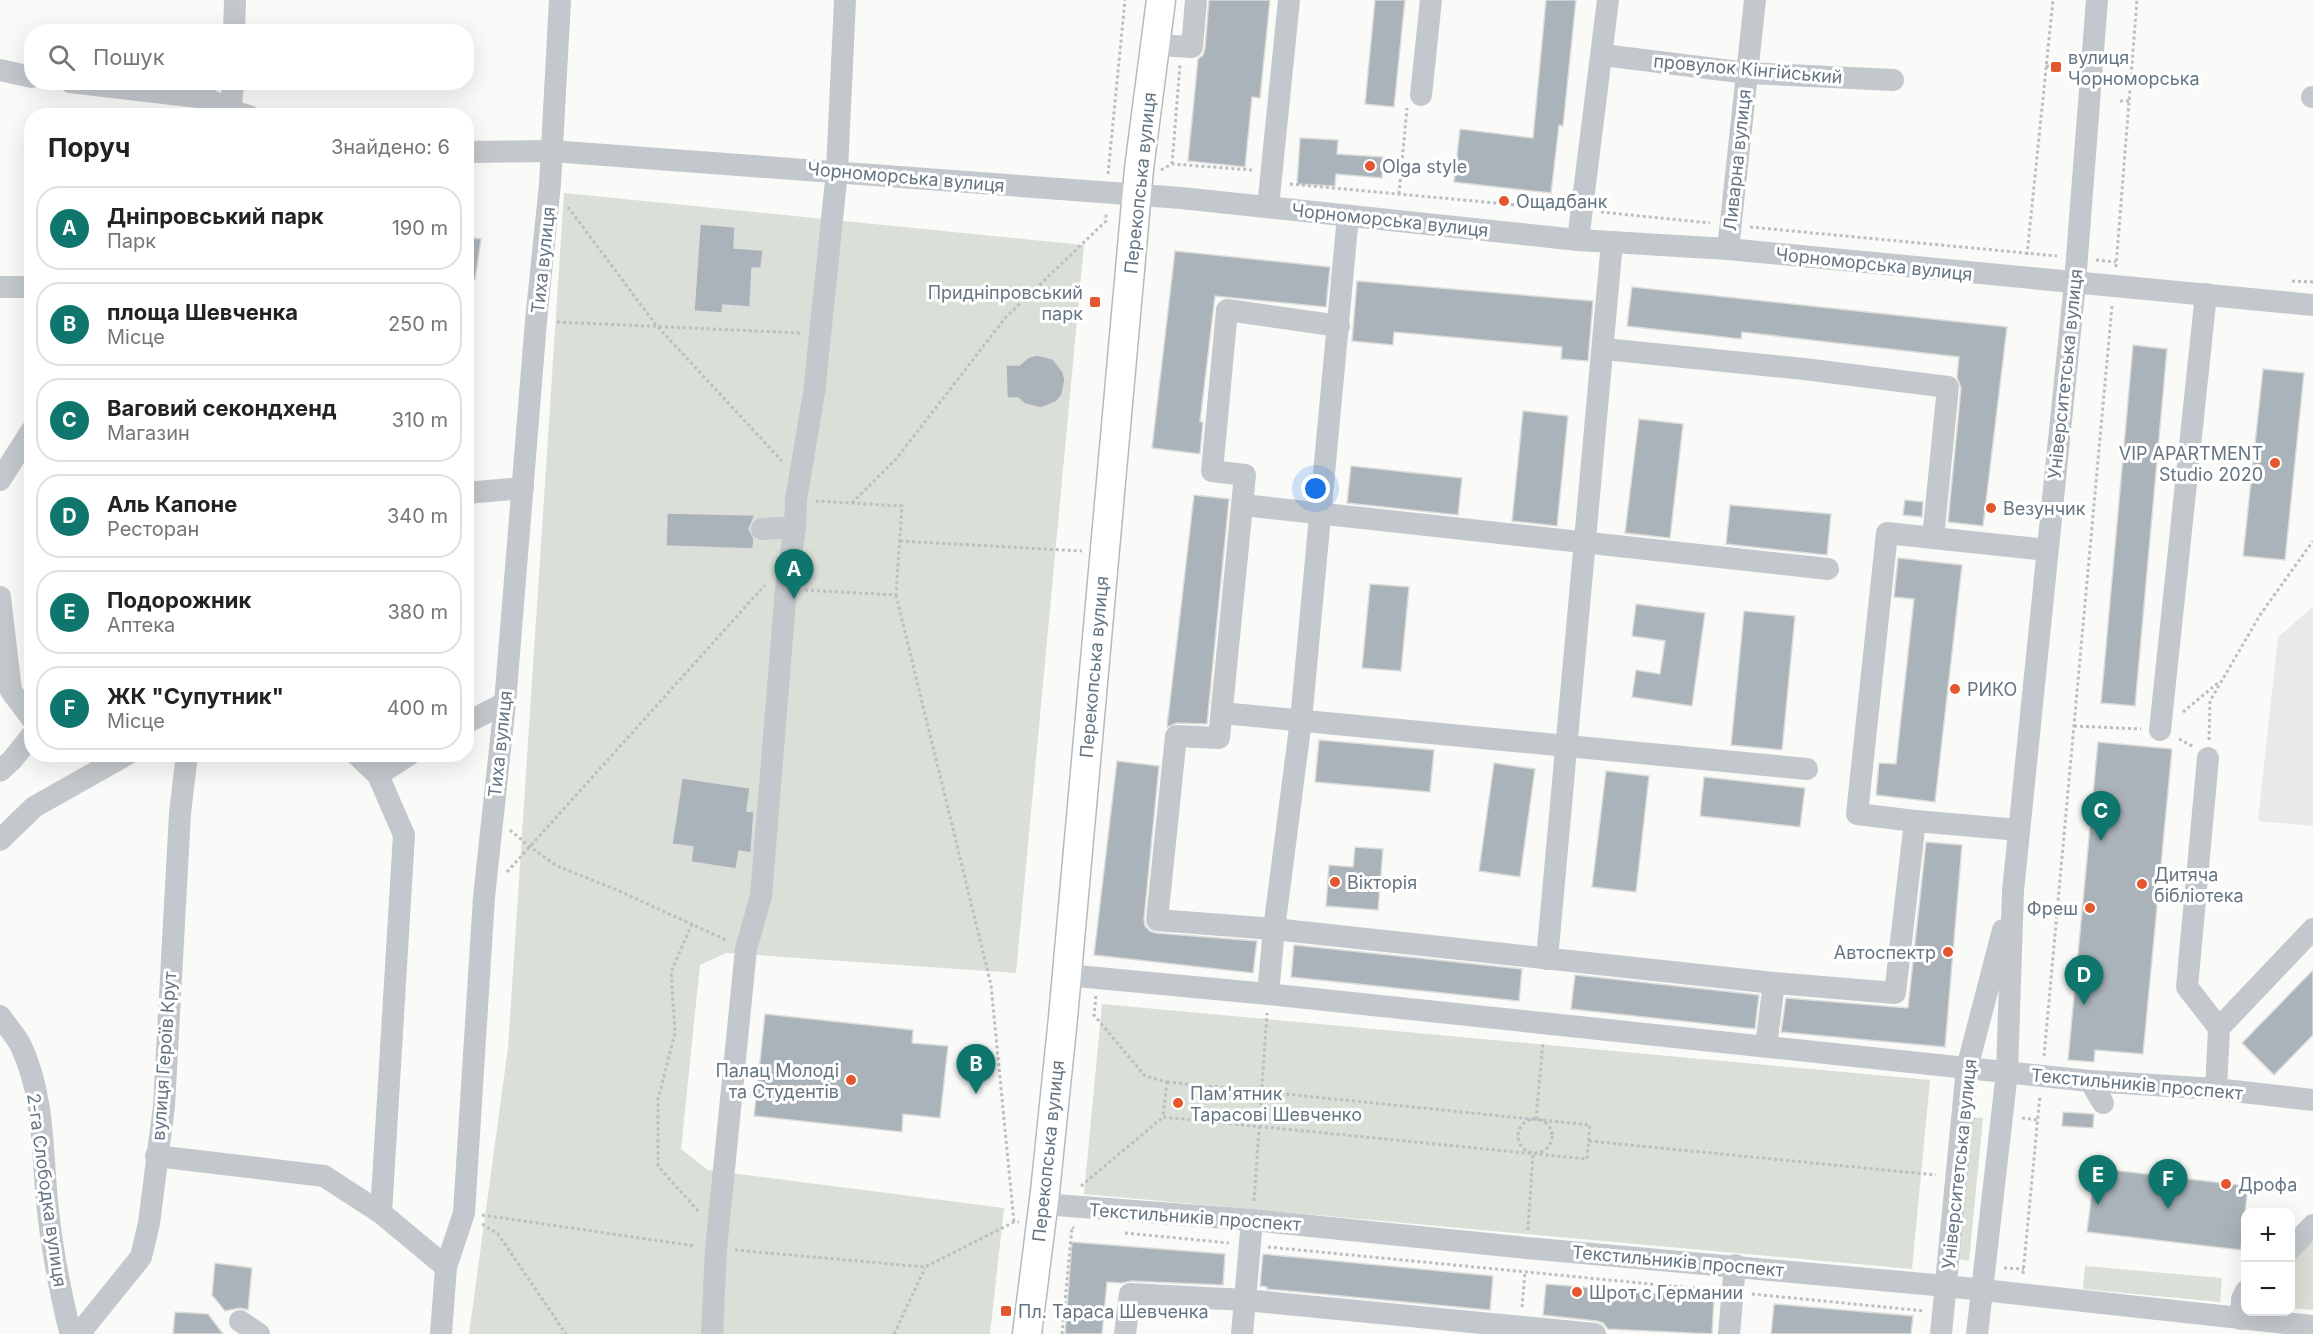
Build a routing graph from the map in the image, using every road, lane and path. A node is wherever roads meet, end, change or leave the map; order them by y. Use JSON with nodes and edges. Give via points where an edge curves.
{"nodes":[{"id":1,"x":235,"y":0,"type":"edge"},
{"id":2,"x":560,"y":0,"type":"edge"},
{"id":3,"x":845,"y":0,"type":"edge"},
{"id":4,"x":1125,"y":0,"type":"edge"},
{"id":5,"x":1161,"y":0,"type":"edge"},
{"id":6,"x":1196,"y":0,"type":"edge"},
{"id":7,"x":1289,"y":0,"type":"edge"},
{"id":8,"x":1431,"y":0,"type":"edge"},
{"id":9,"x":1608,"y":0,"type":"edge"},
{"id":10,"x":1755,"y":0,"type":"edge"},
{"id":11,"x":2053,"y":0,"type":"edge"},
{"id":12,"x":2097,"y":0,"type":"edge"},
{"id":13,"x":2137,"y":0,"type":"edge"},
{"id":14,"x":234,"y":24,"type":"edge"},
{"id":15,"x":1169,"y":46,"type":"junction"},
{"id":16,"x":1603,"y":55,"type":"junction"},
{"id":17,"x":2046,"y":66,"type":"junction"},
{"id":18,"x":2056,"y":67,"type":"dead end"},
{"id":19,"x":0,"y":70,"type":"edge"},
{"id":20,"x":1747,"y":73,"type":"junction"},
{"id":21,"x":24,"y":75,"type":"edge"},
{"id":22,"x":1893,"y":81,"type":"dead end"},
{"id":23,"x":138,"y":90,"type":"edge"},
{"id":24,"x":234,"y":90,"type":"edge"},
{"id":25,"x":1421,"y":95,"type":"joint"},
{"id":26,"x":2120,"y":101,"type":"dead end"},
{"id":27,"x":2129,"y":102,"type":"junction"},
{"id":28,"x":225,"y":108,"type":"edge"},
{"id":29,"x":236,"y":108,"type":"edge"},
{"id":30,"x":551,"y":151,"type":"junction"},
{"id":31,"x":474,"y":152,"type":"edge"},
{"id":32,"x":1109,"y":167,"type":"dead end"},
{"id":33,"x":837,"y":171,"type":"junction"},
{"id":34,"x":1272,"y":171,"type":"junction"},
{"id":35,"x":550,"y":184,"type":"junction"},
{"id":36,"x":1400,"y":194,"type":"junction"},
{"id":37,"x":1136,"y":195,"type":"junction"},
{"id":38,"x":1268,"y":207,"type":"junction"},
{"id":39,"x":1581,"y":211,"type":"junction"},
{"id":40,"x":1348,"y":216,"type":"junction"},
{"id":41,"x":1106,"y":221,"type":"dead end"},
{"id":42,"x":1730,"y":225,"type":"junction"},
{"id":43,"x":1578,"y":240,"type":"junction"},
{"id":44,"x":1612,"y":242,"type":"junction"},
{"id":45,"x":1728,"y":249,"type":"junction"},
{"id":46,"x":2027,"y":253,"type":"junction"},
{"id":47,"x":2024,"y":279,"type":"junction"},
{"id":48,"x":2075,"y":283,"type":"junction"},
{"id":49,"x":2114,"y":286,"type":"junction"},
{"id":50,"x":0,"y":287,"type":"edge"},
{"id":51,"x":24,"y":287,"type":"edge"},
{"id":52,"x":2206,"y":294,"type":"junction"},
{"id":53,"x":2313,"y":305,"type":"edge"},
{"id":54,"x":536,"y":321,"type":"junction"},
{"id":55,"x":656,"y":325,"type":"junction"},
{"id":56,"x":1339,"y":326,"type":"junction"},
{"id":57,"x":818,"y":334,"type":"junction"},
{"id":58,"x":1604,"y":349,"type":"junction"},
{"id":59,"x":24,"y":442,"type":"edge"},
{"id":60,"x":0,"y":480,"type":"edge"},
{"id":61,"x":523,"y":488,"type":"junction"},
{"id":62,"x":797,"y":490,"type":"junction"},
{"id":63,"x":474,"y":492,"type":"edge"},
{"id":64,"x":852,"y":503,"type":"junction"},
{"id":65,"x":1243,"y":505,"type":"junction"},
{"id":66,"x":1321,"y":514,"type":"junction"},
{"id":67,"x":795,"y":527,"type":"junction"},
{"id":68,"x":762,"y":529,"type":"dead end"},
{"id":69,"x":1933,"y":538,"type":"junction"},
{"id":70,"x":900,"y":541,"type":"junction"},
{"id":71,"x":2313,"y":542,"type":"edge"},
{"id":72,"x":1585,"y":543,"type":"junction"},
{"id":73,"x":2047,"y":550,"type":"junction"},
{"id":74,"x":1104,"y":553,"type":"junction"},
{"id":75,"x":1828,"y":569,"type":"dead end"},
{"id":76,"x":776,"y":586,"type":"junction"},
{"id":77,"x":896,"y":596,"type":"junction"},
{"id":78,"x":0,"y":597,"type":"edge"},
{"id":79,"x":2222,"y":680,"type":"junction"},
{"id":80,"x":505,"y":703,"type":"junction"},
{"id":81,"x":24,"y":709,"type":"edge"},
{"id":82,"x":1222,"y":713,"type":"junction"},
{"id":83,"x":474,"y":719,"type":"edge"},
{"id":84,"x":1301,"y":720,"type":"junction"},
{"id":85,"x":2074,"y":726,"type":"junction"},
{"id":86,"x":2160,"y":730,"type":"junction"},
{"id":87,"x":24,"y":745,"type":"edge"},
{"id":88,"x":1566,"y":746,"type":"junction"},
{"id":89,"x":2208,"y":758,"type":"junction"},
{"id":90,"x":115,"y":762,"type":"edge"},
{"id":91,"x":186,"y":762,"type":"edge"},
{"id":92,"x":364,"y":762,"type":"edge"},
{"id":93,"x":398,"y":762,"type":"edge"},
{"id":94,"x":1807,"y":770,"type":"dead end"},
{"id":95,"x":0,"y":771,"type":"edge"},
{"id":96,"x":378,"y":775,"type":"junction"},
{"id":97,"x":494,"y":814,"type":"junction"},
{"id":98,"x":1915,"y":821,"type":"junction"},
{"id":99,"x":2019,"y":830,"type":"junction"},
{"id":100,"x":0,"y":840,"type":"edge"},
{"id":101,"x":530,"y":846,"type":"junction"},
{"id":102,"x":507,"y":872,"type":"dead end"},
{"id":103,"x":2013,"y":891,"type":"junction"},
{"id":104,"x":692,"y":924,"type":"junction"},
{"id":105,"x":1274,"y":929,"type":"junction"},
{"id":106,"x":2313,"y":929,"type":"edge"},
{"id":107,"x":746,"y":950,"type":"junction"},
{"id":108,"x":1547,"y":959,"type":"junction"},
{"id":109,"x":1066,"y":975,"type":"junction"},
{"id":110,"x":1774,"y":983,"type":"junction"},
{"id":111,"x":1268,"y":994,"type":"junction"},
{"id":112,"x":1094,"y":1015,"type":"dead end"},
{"id":113,"x":0,"y":1016,"type":"edge"},
{"id":114,"x":1545,"y":1022,"type":"junction"},
{"id":115,"x":2219,"y":1028,"type":"junction"},
{"id":116,"x":1766,"y":1046,"type":"junction"},
{"id":117,"x":1967,"y":1068,"type":"junction"},
{"id":118,"x":2007,"y":1072,"type":"junction"},
{"id":119,"x":2042,"y":1076,"type":"junction"},
{"id":120,"x":2090,"y":1081,"type":"junction"},
{"id":121,"x":1167,"y":1082,"type":"junction"},
{"id":122,"x":2216,"y":1089,"type":"junction"},
{"id":123,"x":1261,"y":1091,"type":"junction"},
{"id":124,"x":2302,"y":1101,"type":"edge"},
{"id":125,"x":2103,"y":1103,"type":"dead end"},
{"id":126,"x":1163,"y":1117,"type":"junction"},
{"id":127,"x":1536,"y":1119,"type":"junction"},
{"id":128,"x":1259,"y":1126,"type":"junction"},
{"id":129,"x":1589,"y":1141,"type":"junction"},
{"id":130,"x":1533,"y":1154,"type":"junction"},
{"id":131,"x":156,"y":1156,"type":"junction"},
{"id":132,"x":1941,"y":1175,"type":"dead end"},
{"id":133,"x":1075,"y":1191,"type":"dead end"},
{"id":134,"x":1043,"y":1204,"type":"junction"},
{"id":135,"x":381,"y":1213,"type":"junction"},
{"id":136,"x":464,"y":1213,"type":"junction"},
{"id":137,"x":1252,"y":1220,"type":"junction"},
{"id":138,"x":2313,"y":1225,"type":"edge"},
{"id":139,"x":1084,"y":1228,"type":"dead end"},
{"id":140,"x":1119,"y":1232,"type":"dead end"},
{"id":141,"x":2295,"y":1244,"type":"edge"},
{"id":142,"x":1250,"y":1245,"type":"junction"},
{"id":143,"x":1527,"y":1248,"type":"junction"},
{"id":144,"x":716,"y":1249,"type":"junction"},
{"id":145,"x":1735,"y":1265,"type":"junction"},
{"id":146,"x":446,"y":1267,"type":"junction"},
{"id":147,"x":926,"y":1267,"type":"junction"},
{"id":148,"x":1525,"y":1272,"type":"junction"},
{"id":149,"x":1946,"y":1286,"type":"junction"},
{"id":150,"x":1982,"y":1289,"type":"junction"},
{"id":151,"x":1733,"y":1292,"type":"junction"},
{"id":152,"x":2021,"y":1293,"type":"junction"},
{"id":153,"x":1245,"y":1300,"type":"junction"},
{"id":154,"x":2241,"y":1316,"type":"edge"},
{"id":155,"x":2241,"y":1319,"type":"junction"},
{"id":156,"x":240,"y":1321,"type":"dead end"},
{"id":157,"x":1941,"y":1323,"type":"edge"},
{"id":158,"x":2204,"y":1325,"type":"edge"},
{"id":159,"x":2309,"y":1328,"type":"edge"},
{"id":160,"x":1510,"y":1329,"type":"edge"},
{"id":161,"x":74,"y":1334,"type":"edge"},
{"id":162,"x":79,"y":1334,"type":"edge"},
{"id":163,"x":259,"y":1334,"type":"edge"},
{"id":164,"x":441,"y":1334,"type":"edge"},
{"id":165,"x":566,"y":1334,"type":"edge"},
{"id":166,"x":712,"y":1334,"type":"edge"},
{"id":167,"x":894,"y":1334,"type":"edge"},
{"id":168,"x":1027,"y":1334,"type":"edge"},
{"id":169,"x":1062,"y":1334,"type":"edge"},
{"id":170,"x":1125,"y":1334,"type":"edge"},
{"id":171,"x":1242,"y":1334,"type":"edge"},
{"id":172,"x":1595,"y":1334,"type":"edge"},
{"id":173,"x":1729,"y":1334,"type":"edge"},
{"id":174,"x":1977,"y":1334,"type":"edge"}],
"edges":[{"from":1,"to":14,"type":"street"},
{"from":2,"to":30,"type":"street","name":"Тиха вулиця"},
{"from":3,"to":33,"type":"street"},
{"from":4,"to":32,"type":"path"},
{"from":5,"to":15,"type":"main road","name":"Перекопська вулиця"},
{"from":6,"to":15,"type":"street","via":[[1192,47]]},
{"from":7,"to":34,"type":"street"},
{"from":8,"to":25,"type":"street"},
{"from":9,"to":16,"type":"street"},
{"from":10,"to":20,"type":"street","name":"Ливарна вулиця"},
{"from":11,"to":17,"type":"path"},
{"from":12,"to":48,"type":"street","name":"Університетська вулиця"},
{"from":13,"to":27,"type":"path"},
{"from":15,"to":34,"type":"path","via":[[1172,164]]},
{"from":15,"to":37,"type":"main road","name":"Перекопська вулиця"},
{"from":16,"to":20,"type":"street","name":"провулок Кінгійський"},
{"from":16,"to":39,"type":"street"},
{"from":17,"to":18,"type":"path"},
{"from":17,"to":46,"type":"path"},
{"from":19,"to":21,"type":"street"},
{"from":20,"to":22,"type":"street","name":"провулок Кінгійський"},
{"from":20,"to":42,"type":"street","name":"Ливарна вулиця"},
{"from":23,"to":28,"type":"street","via":[[206,98]]},
{"from":24,"to":29,"type":"street"},
{"from":25,"to":36,"type":"path","via":[[1408,104]]},
{"from":26,"to":27,"type":"path"},
{"from":27,"to":49,"type":"path"},
{"from":30,"to":31,"type":"street","name":"Чорноморська вулиця"},
{"from":30,"to":33,"type":"street","name":"Чорноморська вулиця"},
{"from":30,"to":35,"type":"street","name":"Тиха вулиця"},
{"from":33,"to":37,"type":"street","name":"Чорноморська вулиця"},
{"from":33,"to":57,"type":"street"},
{"from":34,"to":36,"type":"path","via":[[1293,185]]},
{"from":34,"to":38,"type":"street"},
{"from":35,"to":54,"type":"street","name":"Тиха вулиця"},
{"from":35,"to":55,"type":"path"},
{"from":36,"to":39,"type":"path"},
{"from":37,"to":38,"type":"street","name":"Чорноморська вулиця"},
{"from":37,"to":74,"type":"main road","name":"Перекопська вулиця"},
{"from":38,"to":40,"type":"street","name":"Чорноморська вулиця"},
{"from":39,"to":42,"type":"path"},
{"from":39,"to":43,"type":"street"},
{"from":40,"to":43,"type":"street","name":"Чорноморська вулиця"},
{"from":40,"to":56,"type":"street"},
{"from":41,"to":64,"type":"path","via":[[1006,317],[897,458]]},
{"from":42,"to":45,"type":"street","name":"Ливарна вулиця"},
{"from":42,"to":46,"type":"path"},
{"from":43,"to":44,"type":"street","name":"Чорноморська вулиця"},
{"from":44,"to":45,"type":"street","name":"Чорноморська вулиця"},
{"from":44,"to":58,"type":"street"},
{"from":45,"to":47,"type":"street","name":"Чорноморська вулиця"},
{"from":46,"to":47,"type":"path"},
{"from":47,"to":48,"type":"street","name":"Чорноморська вулиця"},
{"from":48,"to":49,"type":"street","name":"Чорноморська вулиця"},
{"from":48,"to":73,"type":"street","name":"Університетська вулиця"},
{"from":49,"to":52,"type":"street","name":"Чорноморська вулиця"},
{"from":49,"to":85,"type":"path"},
{"from":50,"to":51,"type":"street"},
{"from":52,"to":53,"type":"street","name":"Чорноморська вулиця"},
{"from":52,"to":86,"type":"street"},
{"from":54,"to":55,"type":"path"},
{"from":54,"to":61,"type":"street","name":"Тиха вулиця"},
{"from":55,"to":57,"type":"path"},
{"from":55,"to":62,"type":"path"},
{"from":56,"to":65,"type":"street","via":[[1227,310],[1212,471],[1245,475]]},
{"from":56,"to":66,"type":"street"},
{"from":57,"to":62,"type":"street","via":[[814,393]]},
{"from":58,"to":69,"type":"street","via":[[1948,387]]},
{"from":58,"to":72,"type":"street"},
{"from":59,"to":60,"type":"street"},
{"from":61,"to":63,"type":"street"},
{"from":61,"to":80,"type":"street","name":"Тиха вулиця"},
{"from":62,"to":64,"type":"path"},
{"from":62,"to":67,"type":"street"},
{"from":64,"to":70,"type":"path","via":[[902,506]]},
{"from":65,"to":66,"type":"street"},
{"from":65,"to":82,"type":"street"},
{"from":66,"to":72,"type":"street"},
{"from":66,"to":84,"type":"street"},
{"from":67,"to":68,"type":"street"},
{"from":67,"to":76,"type":"street"},
{"from":69,"to":73,"type":"street"},
{"from":69,"to":98,"type":"street","via":[[1887,533],[1857,814]]},
{"from":70,"to":74,"type":"path"},
{"from":70,"to":77,"type":"path"},
{"from":71,"to":79,"type":"path","via":[[2260,615]]},
{"from":72,"to":75,"type":"street"},
{"from":72,"to":88,"type":"street"},
{"from":73,"to":99,"type":"street","name":"Університетська вулиця"},
{"from":74,"to":109,"type":"main road","name":"Перекопська вулиця"},
{"from":76,"to":77,"type":"path"},
{"from":76,"to":101,"type":"path"},
{"from":76,"to":107,"type":"street","via":[[761,896]]},
{"from":77,"to":147,"type":"path","via":[[991,986],[1014,1222]]},
{"from":78,"to":81,"type":"street","via":[[11,692]]},
{"from":79,"to":86,"type":"path"},
{"from":79,"to":89,"type":"path","via":[[2210,701]]},
{"from":80,"to":83,"type":"street"},
{"from":80,"to":97,"type":"street","name":"Тиха вулиця"},
{"from":82,"to":84,"type":"street"},
{"from":82,"to":105,"type":"street","via":[[1219,738],[1176,736],[1157,920]]},
{"from":84,"to":88,"type":"street"},
{"from":84,"to":105,"type":"street"},
{"from":85,"to":86,"type":"path"},
{"from":85,"to":119,"type":"path"},
{"from":86,"to":89,"type":"path","via":[[2192,745]]},
{"from":87,"to":95,"type":"street"},
{"from":88,"to":94,"type":"street"},
{"from":88,"to":108,"type":"street"},
{"from":89,"to":115,"type":"street","via":[[2187,987]]},
{"from":90,"to":100,"type":"street","via":[[34,807]]},
{"from":91,"to":131,"type":"street","name":"вулиця Героїв Крут","via":[[164,1106]]},
{"from":92,"to":96,"type":"street"},
{"from":93,"to":96,"type":"street"},
{"from":96,"to":135,"type":"street","via":[[404,835]]},
{"from":97,"to":101,"type":"path"},
{"from":97,"to":136,"type":"street","name":"Тиха вулиця","via":[[484,897]]},
{"from":98,"to":99,"type":"street"},
{"from":98,"to":110,"type":"street","via":[[1895,993]]},
{"from":99,"to":103,"type":"street","name":"Університетська вулиця"},
{"from":101,"to":102,"type":"path"},
{"from":101,"to":104,"type":"path","via":[[557,866]]},
{"from":103,"to":117,"type":"street","name":"Університетська вулиця"},
{"from":103,"to":118,"type":"street","name":"Університетська вулиця"},
{"from":104,"to":107,"type":"path"},
{"from":104,"to":144,"type":"path","via":[[671,972],[675,1034],[658,1099],[658,1166],[699,1211]]},
{"from":105,"to":108,"type":"street"},
{"from":105,"to":111,"type":"street"},
{"from":106,"to":115,"type":"street"},
{"from":107,"to":144,"type":"street"},
{"from":108,"to":110,"type":"street"},
{"from":109,"to":111,"type":"street","name":"Текстильників проспект"},
{"from":109,"to":134,"type":"main road","name":"Перекопська вулиця"},
{"from":110,"to":116,"type":"street"},
{"from":111,"to":114,"type":"street","name":"Текстильників проспект"},
{"from":111,"to":123,"type":"path"},
{"from":112,"to":121,"type":"path","via":[[1146,1076]]},
{"from":113,"to":161,"type":"street","name":"2-га Слободка вулиця","via":[[21,1046],[34,1087],[44,1135],[56,1275],[69,1328]]},
{"from":114,"to":116,"type":"street","name":"Текстильників проспект"},
{"from":114,"to":127,"type":"path"},
{"from":115,"to":122,"type":"street"},
{"from":116,"to":117,"type":"street","name":"Текстильників проспект"},
{"from":117,"to":118,"type":"street","name":"Текстильників проспект"},
{"from":117,"to":149,"type":"street","name":"Університетська вулиця"},
{"from":118,"to":119,"type":"street","name":"Текстильників проспект"},
{"from":118,"to":150,"type":"street","name":"Університетська вулиця"},
{"from":119,"to":120,"type":"street","name":"Текстильників проспект"},
{"from":119,"to":152,"type":"path"},
{"from":120,"to":122,"type":"street","name":"Текстильників проспект"},
{"from":120,"to":125,"type":"street"},
{"from":121,"to":123,"type":"path"},
{"from":121,"to":126,"type":"path"},
{"from":122,"to":124,"type":"street","name":"Текстильників проспект","via":[[2241,1101]]},
{"from":123,"to":127,"type":"path"},
{"from":123,"to":128,"type":"path"},
{"from":126,"to":128,"type":"path"},
{"from":126,"to":133,"type":"path"},
{"from":127,"to":129,"type":"path","via":[[1590,1125]]},
{"from":127,"to":130,"type":"path","via":[[1548,1125],[1552,1138],[1545,1150]]},
{"from":127,"to":130,"type":"path","via":[[1524,1123],[1517,1135],[1521,1148]]},
{"from":128,"to":130,"type":"path"},
{"from":128,"to":137,"type":"path"},
{"from":129,"to":130,"type":"path","via":[[1587,1159]]},
{"from":129,"to":132,"type":"path"},
{"from":130,"to":143,"type":"path"},
{"from":131,"to":135,"type":"street","via":[[324,1176]]},
{"from":131,"to":162,"type":"street","name":"вулиця Героїв Крут","via":[[141,1257]]},
{"from":134,"to":137,"type":"street","name":"Текстильників проспект"},
{"from":134,"to":168,"type":"main road","name":"Перекопська вулиця"},
{"from":135,"to":146,"type":"street"},
{"from":136,"to":144,"type":"path"},
{"from":136,"to":146,"type":"street","name":"Тиха вулиця"},
{"from":136,"to":165,"type":"path","via":[[498,1234]]},
{"from":137,"to":142,"type":"street"},
{"from":137,"to":143,"type":"street","name":"Текстильників проспект"},
{"from":138,"to":141,"type":"street"},
{"from":139,"to":169,"type":"path","via":[[1072,1227]]},
{"from":140,"to":142,"type":"path"},
{"from":142,"to":148,"type":"path"},
{"from":142,"to":153,"type":"street"},
{"from":143,"to":145,"type":"street","name":"Текстильників проспект"},
{"from":143,"to":148,"type":"path"},
{"from":144,"to":147,"type":"path"},
{"from":144,"to":166,"type":"street"},
{"from":145,"to":149,"type":"street","name":"Текстильників проспект"},
{"from":145,"to":151,"type":"street"},
{"from":146,"to":164,"type":"street","name":"Тиха вулиця"},
{"from":147,"to":167,"type":"path"},
{"from":148,"to":151,"type":"path"},
{"from":148,"to":160,"type":"path"},
{"from":149,"to":150,"type":"street","name":"Текстильників проспект"},
{"from":149,"to":157,"type":"street","name":"Університетська вулиця"},
{"from":150,"to":152,"type":"street","name":"Текстильників проспект"},
{"from":150,"to":174,"type":"street","name":"Університетська вулиця"},
{"from":151,"to":157,"type":"path"},
{"from":151,"to":173,"type":"street"},
{"from":152,"to":158,"type":"street","name":"Текстильників проспект"},
{"from":153,"to":160,"type":"street"},
{"from":153,"to":170,"type":"street","via":[[1130,1294]]},
{"from":153,"to":171,"type":"street"},
{"from":154,"to":155,"type":"street"},
{"from":155,"to":158,"type":"street","name":"Текстильників проспект"},
{"from":155,"to":159,"type":"street","name":"Текстильників проспект"},
{"from":156,"to":163,"type":"street"},
{"from":160,"to":172,"type":"street"}]}
